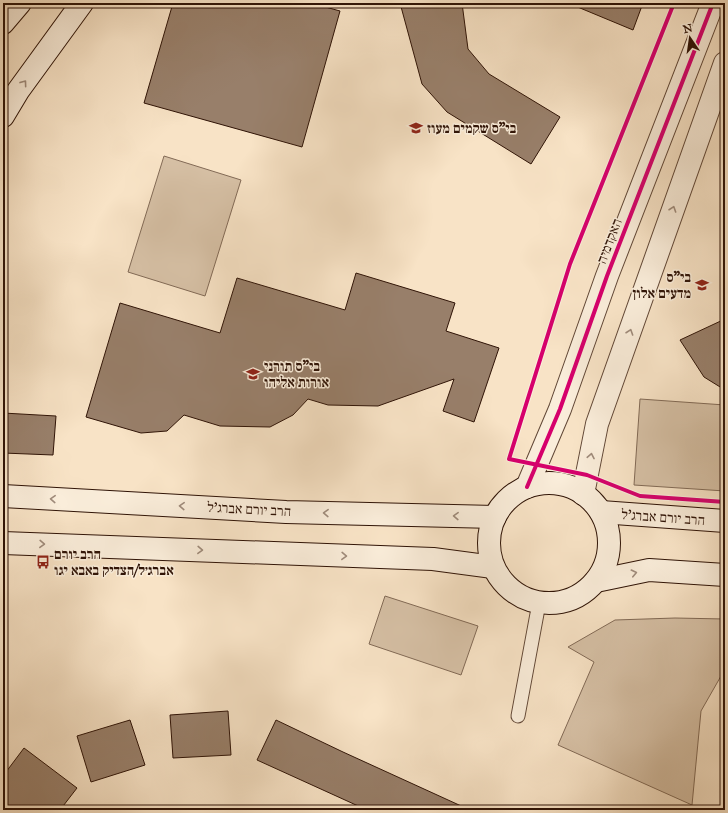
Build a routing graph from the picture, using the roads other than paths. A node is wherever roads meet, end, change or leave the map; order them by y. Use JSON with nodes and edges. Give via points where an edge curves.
{"nodes":[{"id":1,"x":20,"y":3,"type":"edge"},
{"id":2,"x":82,"y":3,"type":"edge"},
{"id":3,"x":713,"y":3,"type":"edge"},
{"id":4,"x":3,"y":23,"type":"edge"},
{"id":5,"x":725,"y":63,"type":"edge"},
{"id":6,"x":3,"y":116,"type":"edge"},
{"id":7,"x":528,"y":487,"type":"junction"},
{"id":8,"x":583,"y":494,"type":"junction"},
{"id":9,"x":3,"y":496,"type":"edge"},
{"id":10,"x":601,"y":512,"type":"junction"},
{"id":11,"x":495,"y":517,"type":"junction"},
{"id":12,"x":725,"y":521,"type":"edge"},
{"id":13,"x":3,"y":542,"type":"edge"},
{"id":14,"x":493,"y":566,"type":"junction"},
{"id":15,"x":725,"y":575,"type":"edge"},
{"id":16,"x":596,"y":581,"type":"junction"},
{"id":17,"x":539,"y":603,"type":"junction"},
{"id":18,"x":518,"y":716,"type":"dead end"}],
"edges":[{"from":1,"to":4,"type":"main road"},
{"from":6,"to":2,"type":"main road","one_way":true,"via":[[18,91]]},
{"from":3,"to":7,"type":"main road","name":"האקדמיה","via":[[607,276],[560,409]]},
{"from":8,"to":5,"type":"main road","one_way":true,"via":[[597,424]]},
{"from":7,"to":8,"type":"main road","via":[[557,484],[571,487]]},
{"from":7,"to":11,"type":"main road","via":[[516,493]]},
{"from":8,"to":10,"type":"main road"},
{"from":11,"to":9,"type":"main road","name":"הרב יורם אברג'ל","one_way":true,"via":[[286,512]]},
{"from":10,"to":12,"type":"main road","name":"הרב יורם אברג'ל"},
{"from":10,"to":16,"type":"main road","via":[[609,534],[609,551],[606,564]]},
{"from":11,"to":14,"type":"main road","via":[[489,539]]},
{"from":13,"to":14,"type":"main road","one_way":true,"via":[[433,559]]},
{"from":14,"to":17,"type":"main road","via":[[510,589],[524,598]]},
{"from":16,"to":15,"type":"main road","one_way":true,"via":[[649,570]]},
{"from":16,"to":17,"type":"main road","via":[[570,600]]},
{"from":17,"to":18,"type":"lane"}]}
